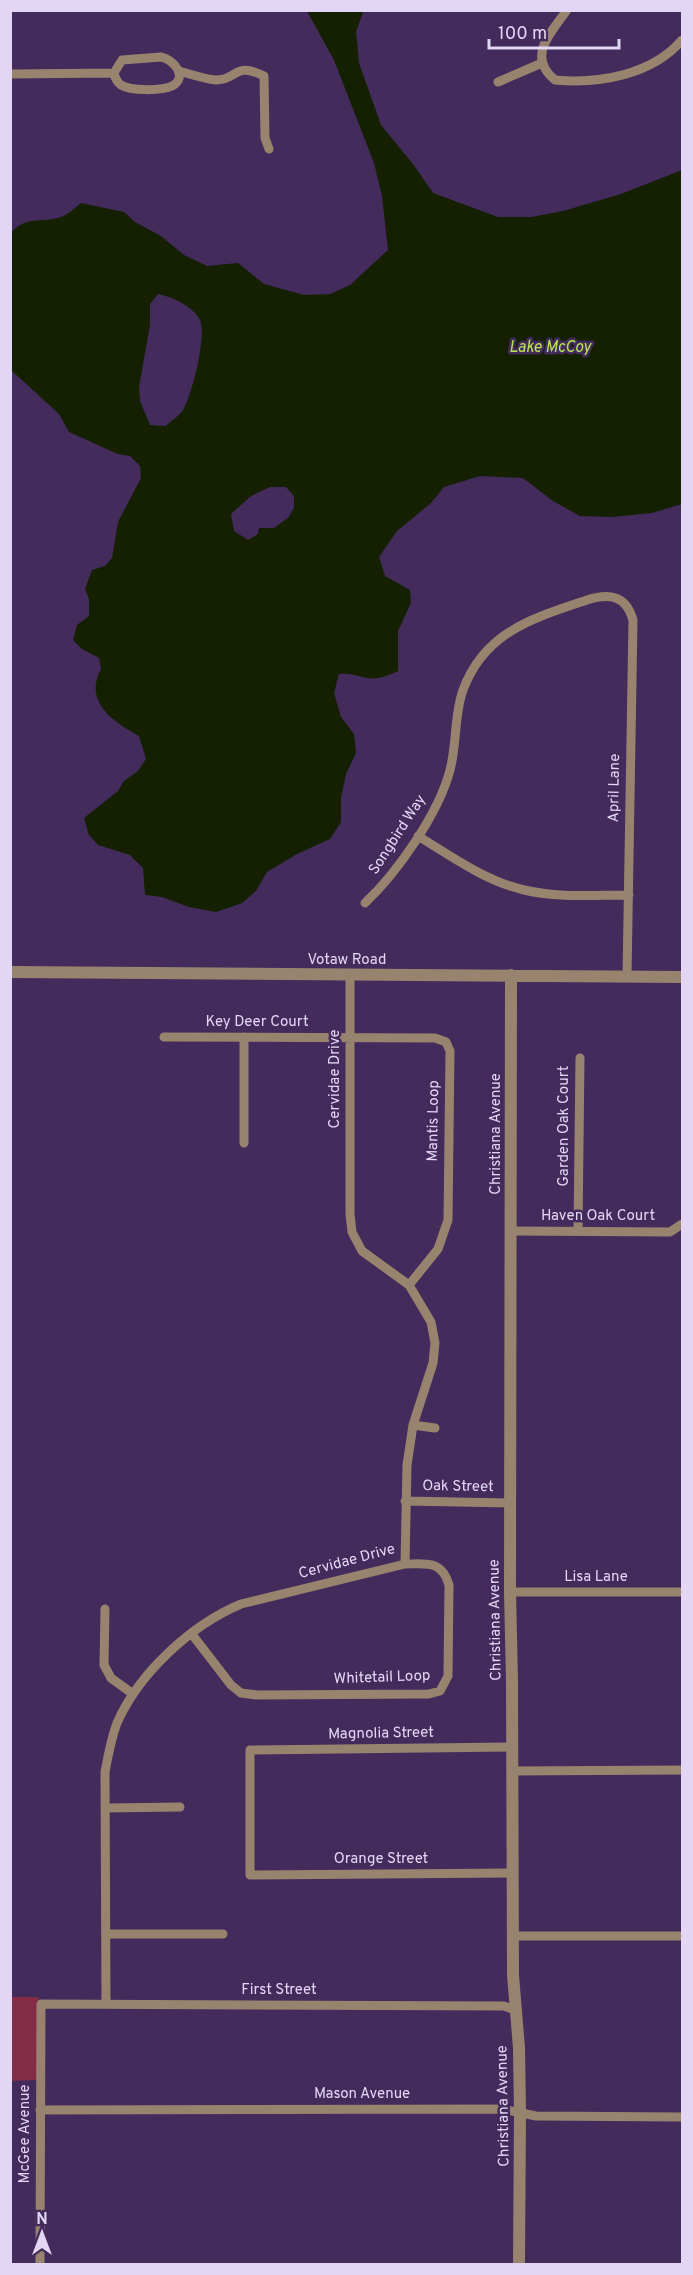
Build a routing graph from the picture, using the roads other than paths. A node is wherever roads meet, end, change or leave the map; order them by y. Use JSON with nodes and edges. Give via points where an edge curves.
{"nodes":[{"id":1,"x":567,"y":10,"type":"edge"},
{"id":2,"x":682,"y":40,"type":"edge"},
{"id":3,"x":542,"y":63,"type":"junction"},
{"id":4,"x":179,"y":71,"type":"junction"},
{"id":5,"x":114,"y":73,"type":"junction"},
{"id":6,"x":10,"y":74,"type":"edge"},
{"id":7,"x":498,"y":82,"type":"dead end"},
{"id":8,"x":268,"y":149,"type":"dead end"},
{"id":9,"x":625,"y":602,"type":"joint"},
{"id":10,"x":418,"y":836,"type":"junction"},
{"id":11,"x":629,"y":895,"type":"junction"},
{"id":12,"x":365,"y":903,"type":"dead end"},
{"id":13,"x":10,"y":972,"type":"edge"},
{"id":14,"x":350,"y":975,"type":"junction"},
{"id":15,"x":511,"y":975,"type":"junction"},
{"id":16,"x":627,"y":977,"type":"junction"},
{"id":17,"x":682,"y":977,"type":"edge"},
{"id":18,"x":164,"y":1037,"type":"dead end"},
{"id":19,"x":244,"y":1037,"type":"junction"},
{"id":20,"x":350,"y":1037,"type":"junction"},
{"id":21,"x":580,"y":1058,"type":"dead end"},
{"id":22,"x":244,"y":1143,"type":"dead end"},
{"id":23,"x":682,"y":1224,"type":"edge"},
{"id":24,"x":511,"y":1231,"type":"junction"},
{"id":25,"x":578,"y":1231,"type":"junction"},
{"id":26,"x":409,"y":1285,"type":"junction"},
{"id":27,"x":413,"y":1425,"type":"junction"},
{"id":28,"x":435,"y":1428,"type":"dead end"},
{"id":29,"x":405,"y":1501,"type":"junction"},
{"id":30,"x":511,"y":1503,"type":"junction"},
{"id":31,"x":405,"y":1564,"type":"junction"},
{"id":32,"x":510,"y":1592,"type":"junction"},
{"id":33,"x":682,"y":1592,"type":"edge"},
{"id":34,"x":105,"y":1609,"type":"dead end"},
{"id":35,"x":190,"y":1633,"type":"junction"},
{"id":36,"x":133,"y":1694,"type":"junction"},
{"id":37,"x":513,"y":1748,"type":"junction"},
{"id":38,"x":682,"y":1770,"type":"edge"},
{"id":39,"x":513,"y":1771,"type":"junction"},
{"id":40,"x":180,"y":1807,"type":"dead end"},
{"id":41,"x":106,"y":1808,"type":"junction"},
{"id":42,"x":512,"y":1873,"type":"junction"},
{"id":43,"x":250,"y":1875,"type":"joint"},
{"id":44,"x":106,"y":1934,"type":"junction"},
{"id":45,"x":223,"y":1934,"type":"dead end"},
{"id":46,"x":512,"y":1936,"type":"junction"},
{"id":47,"x":682,"y":1936,"type":"edge"},
{"id":48,"x":41,"y":2004,"type":"joint"},
{"id":49,"x":106,"y":2004,"type":"junction"},
{"id":50,"x":515,"y":2010,"type":"junction"},
{"id":51,"x":40,"y":2110,"type":"junction"},
{"id":52,"x":520,"y":2112,"type":"junction"},
{"id":53,"x":682,"y":2117,"type":"edge"},
{"id":54,"x":40,"y":2265,"type":"edge"},
{"id":55,"x":519,"y":2265,"type":"edge"}],
"edges":[{"from":1,"to":3,"type":"street","via":[[545,42]]},
{"from":2,"to":3,"type":"street","via":[[650,64],[603,79],[555,80],[545,72]]},
{"from":3,"to":7,"type":"street"},
{"from":4,"to":5,"type":"street","via":[[174,62],[160,57],[125,58]]},
{"from":4,"to":5,"type":"street","via":[[175,84],[156,89],[123,86]]},
{"from":4,"to":8,"type":"street","via":[[217,80],[239,70],[264,76]]},
{"from":5,"to":6,"type":"street"},
{"from":9,"to":10,"type":"street","name":"Songbird Way","via":[[598,597],[575,604],[511,629],[489,649],[463,690],[450,770]]},
{"from":9,"to":11,"type":"street","name":"April Lane","via":[[633,620]]},
{"from":10,"to":11,"type":"street","via":[[488,877],[523,890],[552,895]]},
{"from":10,"to":12,"type":"street","name":"Songbird Way","via":[[381,888]]},
{"from":11,"to":16,"type":"street","name":"April Lane"},
{"from":13,"to":14,"type":"street","name":"Votaw Road"},
{"from":14,"to":15,"type":"street","name":"Votaw Road"},
{"from":14,"to":20,"type":"street","name":"Cervidae Drive"},
{"from":15,"to":16,"type":"street","name":"Votaw Road"},
{"from":15,"to":24,"type":"street","name":"Christiana Avenue"},
{"from":16,"to":17,"type":"street","name":"Votaw Road"},
{"from":18,"to":19,"type":"street","name":"Key Deer Court"},
{"from":19,"to":20,"type":"street","name":"Key Deer Court"},
{"from":19,"to":22,"type":"street"},
{"from":20,"to":26,"type":"street","name":"Cervidae Drive","via":[[352,1232],[362,1251]]},
{"from":20,"to":26,"type":"street","name":"Mantis Loop","via":[[435,1038],[446,1042],[450,1051],[448,1220],[438,1249]]},
{"from":21,"to":25,"type":"street","name":"Garden Oak Court"},
{"from":23,"to":25,"type":"street","name":"Haven Oak Court","via":[[670,1232]]},
{"from":24,"to":25,"type":"street","name":"Haven Oak Court"},
{"from":24,"to":30,"type":"street","name":"Christiana Avenue"},
{"from":26,"to":27,"type":"street","name":"Cervidae Drive","via":[[431,1322],[435,1343],[433,1363]]},
{"from":27,"to":28,"type":"street"},
{"from":27,"to":29,"type":"street","name":"Cervidae Drive"},
{"from":29,"to":30,"type":"street","name":"Oak Street"},
{"from":29,"to":31,"type":"street","name":"Cervidae Drive"},
{"from":30,"to":32,"type":"street","name":"Christiana Avenue"},
{"from":31,"to":35,"type":"street","name":"Cervidae Drive","via":[[241,1604],[219,1613]]},
{"from":31,"to":35,"type":"street","name":"Whitetail Loop","via":[[428,1564],[441,1568],[447,1575],[448,1676],[440,1691],[241,1693]]},
{"from":32,"to":33,"type":"street","name":"Lisa Lane"},
{"from":32,"to":37,"type":"street","name":"Christiana Avenue"},
{"from":34,"to":36,"type":"street","via":[[104,1665],[111,1678]]},
{"from":35,"to":36,"type":"street","name":"Cervidae Drive"},
{"from":36,"to":41,"type":"street","name":"Cervidae Drive","via":[[111,1744],[105,1772]]},
{"from":37,"to":39,"type":"street","name":"Christiana Avenue"},
{"from":37,"to":43,"type":"street","name":"Magnolia Street","via":[[250,1750]]},
{"from":38,"to":39,"type":"street"},
{"from":39,"to":42,"type":"street","name":"Christiana Avenue"},
{"from":40,"to":41,"type":"street"},
{"from":41,"to":44,"type":"street","name":"Cervidae Drive"},
{"from":42,"to":43,"type":"street","name":"Orange Street"},
{"from":42,"to":46,"type":"street","name":"Christiana Avenue"},
{"from":44,"to":45,"type":"street"},
{"from":44,"to":49,"type":"street","name":"Cervidae Drive"},
{"from":46,"to":47,"type":"street"},
{"from":46,"to":50,"type":"street","name":"Christiana Avenue"},
{"from":48,"to":49,"type":"street","name":"First Street"},
{"from":48,"to":51,"type":"street","name":"McGee Avenue"},
{"from":49,"to":50,"type":"street","name":"First Street","via":[[504,2006]]},
{"from":50,"to":52,"type":"street","name":"Christiana Avenue"},
{"from":51,"to":52,"type":"street","name":"Mason Avenue"},
{"from":51,"to":54,"type":"street","name":"McGee Avenue"},
{"from":52,"to":53,"type":"street","name":"Mason Avenue","via":[[536,2116]]},
{"from":52,"to":55,"type":"street","name":"Christiana Avenue"}]}
